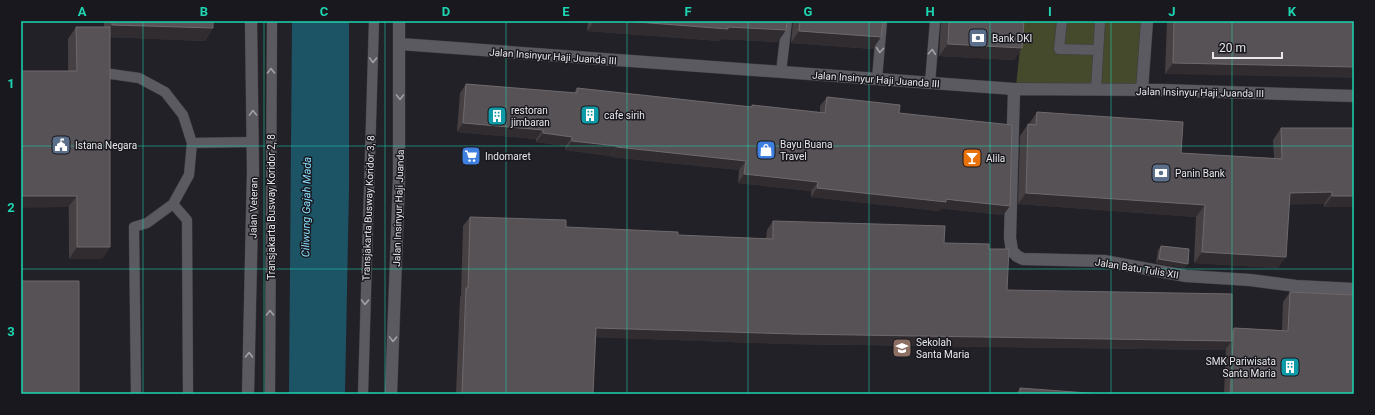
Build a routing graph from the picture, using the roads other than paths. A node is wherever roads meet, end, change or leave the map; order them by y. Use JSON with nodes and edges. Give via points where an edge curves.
{"nodes":[{"id":1,"x":251,"y":21,"type":"edge"},
{"id":2,"x":272,"y":21,"type":"edge"},
{"id":3,"x":374,"y":21,"type":"edge"},
{"id":4,"x":399,"y":21,"type":"edge"},
{"id":5,"x":787,"y":21,"type":"edge"},
{"id":6,"x":882,"y":21,"type":"edge"},
{"id":7,"x":935,"y":21,"type":"edge"},
{"id":8,"x":1062,"y":21,"type":"edge"},
{"id":9,"x":1100,"y":21,"type":"edge"},
{"id":10,"x":1146,"y":21,"type":"edge"},
{"id":11,"x":400,"y":44,"type":"junction"},
{"id":12,"x":1098,"y":50,"type":"junction"},
{"id":13,"x":781,"y":72,"type":"junction"},
{"id":14,"x":111,"y":74,"type":"edge"},
{"id":15,"x":877,"y":79,"type":"junction"},
{"id":16,"x":930,"y":83,"type":"junction"},
{"id":17,"x":1014,"y":89,"type":"junction"},
{"id":18,"x":1096,"y":90,"type":"junction"},
{"id":19,"x":1142,"y":90,"type":"junction"},
{"id":20,"x":1354,"y":96,"type":"edge"},
{"id":21,"x":253,"y":142,"type":"junction"},
{"id":22,"x":192,"y":143,"type":"junction"},
{"id":23,"x":173,"y":204,"type":"junction"},
{"id":24,"x":1354,"y":289,"type":"edge"},
{"id":25,"x":136,"y":394,"type":"edge"},
{"id":26,"x":188,"y":394,"type":"edge"},
{"id":27,"x":248,"y":394,"type":"edge"},
{"id":28,"x":270,"y":394,"type":"edge"},
{"id":29,"x":363,"y":394,"type":"edge"},
{"id":30,"x":391,"y":394,"type":"edge"}],
"edges":[{"from":21,"to":1,"type":"street","name":"Jalan Veteran","one_way":true},
{"from":28,"to":2,"type":"lane","name":"Transjakarta Busway Koridor 2, 8","one_way":true},
{"from":3,"to":29,"type":"lane","name":"Transjakarta Busway Koridor 3, 8","one_way":true},
{"from":4,"to":11,"type":"street","name":"Jalan Insinyur Haji Juanda"},
{"from":5,"to":13,"type":"lane"},
{"from":6,"to":15,"type":"lane","one_way":true},
{"from":16,"to":7,"type":"lane","one_way":true},
{"from":8,"to":12,"type":"lane","via":[[1059,49]]},
{"from":9,"to":12,"type":"lane"},
{"from":10,"to":19,"type":"street"},
{"from":11,"to":13,"type":"street","name":"Jalan Insinyur Haji Juanda III"},
{"from":11,"to":30,"type":"street","name":"Jalan Insinyur Haji Juanda","one_way":true,"via":[[399,179]]},
{"from":12,"to":18,"type":"lane"},
{"from":13,"to":15,"type":"street","name":"Jalan Insinyur Haji Juanda III"},
{"from":14,"to":22,"type":"lane","via":[[140,78],[165,92],[183,115]]},
{"from":15,"to":16,"type":"street","name":"Jalan Insinyur Haji Juanda III"},
{"from":16,"to":17,"type":"street","name":"Jalan Insinyur Haji Juanda III"},
{"from":17,"to":18,"type":"street","name":"Jalan Insinyur Haji Juanda III"},
{"from":17,"to":24,"type":"street","name":"Jalan Batu Tulis XII","via":[[1010,238],[1012,251],[1017,256],[1104,261],[1186,276]]},
{"from":18,"to":19,"type":"street","name":"Jalan Insinyur Haji Juanda III"},
{"from":19,"to":20,"type":"street","name":"Jalan Insinyur Haji Juanda III"},
{"from":21,"to":22,"type":"lane"},
{"from":27,"to":21,"type":"street","name":"Jalan Veteran","one_way":true},
{"from":22,"to":23,"type":"lane","via":[[189,175]]},
{"from":23,"to":25,"type":"lane","via":[[147,223],[134,227]]},
{"from":23,"to":26,"type":"lane","via":[[187,220]]}]}
